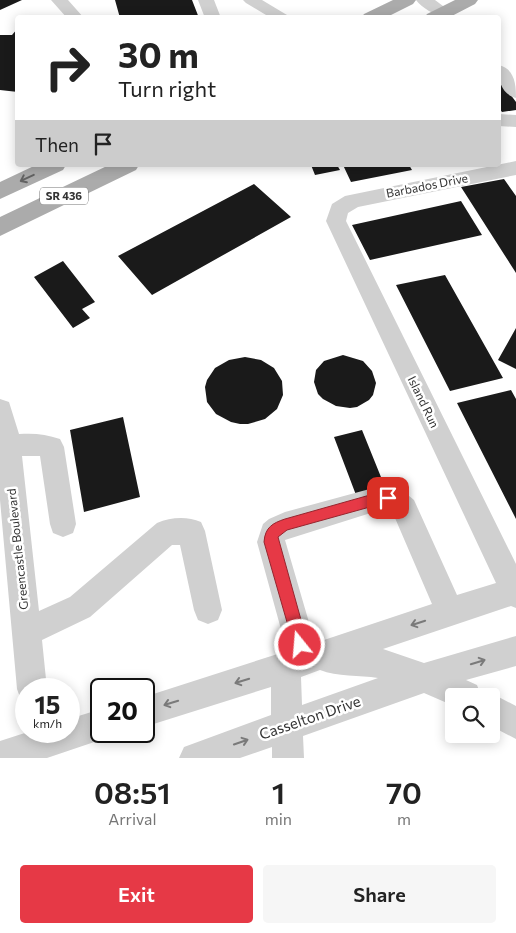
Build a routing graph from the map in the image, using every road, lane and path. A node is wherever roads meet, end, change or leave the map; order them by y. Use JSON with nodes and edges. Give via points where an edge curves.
{"nodes":[{"id":1,"x":59,"y":0,"type":"edge"},
{"id":2,"x":206,"y":0,"type":"edge"},
{"id":3,"x":251,"y":0,"type":"edge"},
{"id":4,"x":407,"y":0,"type":"edge"},
{"id":5,"x":424,"y":0,"type":"edge"},
{"id":6,"x":469,"y":0,"type":"edge"},
{"id":7,"x":73,"y":15,"type":"edge"},
{"id":8,"x":212,"y":15,"type":"edge"},
{"id":9,"x":278,"y":15,"type":"edge"},
{"id":10,"x":376,"y":15,"type":"edge"},
{"id":11,"x":438,"y":15,"type":"edge"},
{"id":12,"x":501,"y":73,"type":"edge"},
{"id":13,"x":516,"y":93,"type":"edge"},
{"id":14,"x":501,"y":120,"type":"edge"},
{"id":15,"x":516,"y":121,"type":"edge"},
{"id":16,"x":51,"y":167,"type":"edge"},
{"id":17,"x":124,"y":167,"type":"edge"},
{"id":18,"x":516,"y":168,"type":"edge"},
{"id":19,"x":0,"y":191,"type":"edge"},
{"id":20,"x":339,"y":209,"type":"joint"},
{"id":21,"x":0,"y":227,"type":"edge"},
{"id":22,"x":0,"y":410,"type":"edge"},
{"id":23,"x":8,"y":446,"type":"junction"},
{"id":24,"x":63,"y":524,"type":"dead end"},
{"id":25,"x":515,"y":592,"type":"edge"},
{"id":26,"x":208,"y":610,"type":"dead end"},
{"id":27,"x":450,"y":612,"type":"junction"},
{"id":28,"x":27,"y":632,"type":"junction"},
{"id":29,"x":516,"y":651,"type":"edge"},
{"id":30,"x":296,"y":664,"type":"junction"},
{"id":31,"x":426,"y":677,"type":"junction"},
{"id":32,"x":31,"y":678,"type":"edge"},
{"id":33,"x":449,"y":688,"type":"edge"},
{"id":34,"x":155,"y":709,"type":"edge"},
{"id":35,"x":500,"y":714,"type":"edge"},
{"id":36,"x":516,"y":724,"type":"edge"},
{"id":37,"x":288,"y":726,"type":"junction"},
{"id":38,"x":90,"y":728,"type":"edge"},
{"id":39,"x":38,"y":745,"type":"edge"},
{"id":40,"x":0,"y":757,"type":"edge"},
{"id":41,"x":195,"y":758,"type":"edge"},
{"id":42,"x":288,"y":758,"type":"edge"}],
"edges":[{"from":1,"to":7,"type":"street"},
{"from":2,"to":8,"type":"street"},
{"from":3,"to":9,"type":"street"},
{"from":4,"to":10,"type":"main road"},
{"from":5,"to":11,"type":"street"},
{"from":6,"to":11,"type":"main road"},
{"from":12,"to":13,"type":"street"},
{"from":14,"to":15,"type":"street"},
{"from":16,"to":19,"type":"main road","number":"SR 436","one_way":true},
{"from":17,"to":21,"type":"main road","number":"SR 436"},
{"from":18,"to":20,"type":"street","name":"Barbados Drive","via":[[352,201]]},
{"from":20,"to":25,"type":"street","name":"Island Run","via":[[336,221]]},
{"from":22,"to":23,"type":"street","name":"Greencastle Boulevard"},
{"from":23,"to":24,"type":"street","via":[[51,446]]},
{"from":23,"to":28,"type":"street","name":"Greencastle Boulevard"},
{"from":25,"to":27,"type":"street"},
{"from":26,"to":28,"type":"street","via":[[191,531],[167,532],[80,607]]},
{"from":27,"to":30,"type":"street","one_way":true},
{"from":27,"to":30,"type":"street","via":[[405,509],[398,503],[388,498],[377,499],[285,525],[271,534],[271,542]]},
{"from":28,"to":32,"type":"street","name":"Greencastle Boulevard"},
{"from":31,"to":29,"type":"street","name":"Casselton Drive","one_way":true},
{"from":30,"to":31,"type":"street","via":[[354,658],[388,664]]},
{"from":30,"to":34,"type":"street","one_way":true},
{"from":30,"to":37,"type":"street"},
{"from":31,"to":33,"type":"street"},
{"from":31,"to":37,"type":"street","name":"Casselton Drive"},
{"from":35,"to":36,"type":"street"},
{"from":41,"to":37,"type":"street","name":"Casselton Drive","one_way":true},
{"from":37,"to":42,"type":"street"},
{"from":38,"to":39,"type":"street"},
{"from":39,"to":40,"type":"street"}]}
